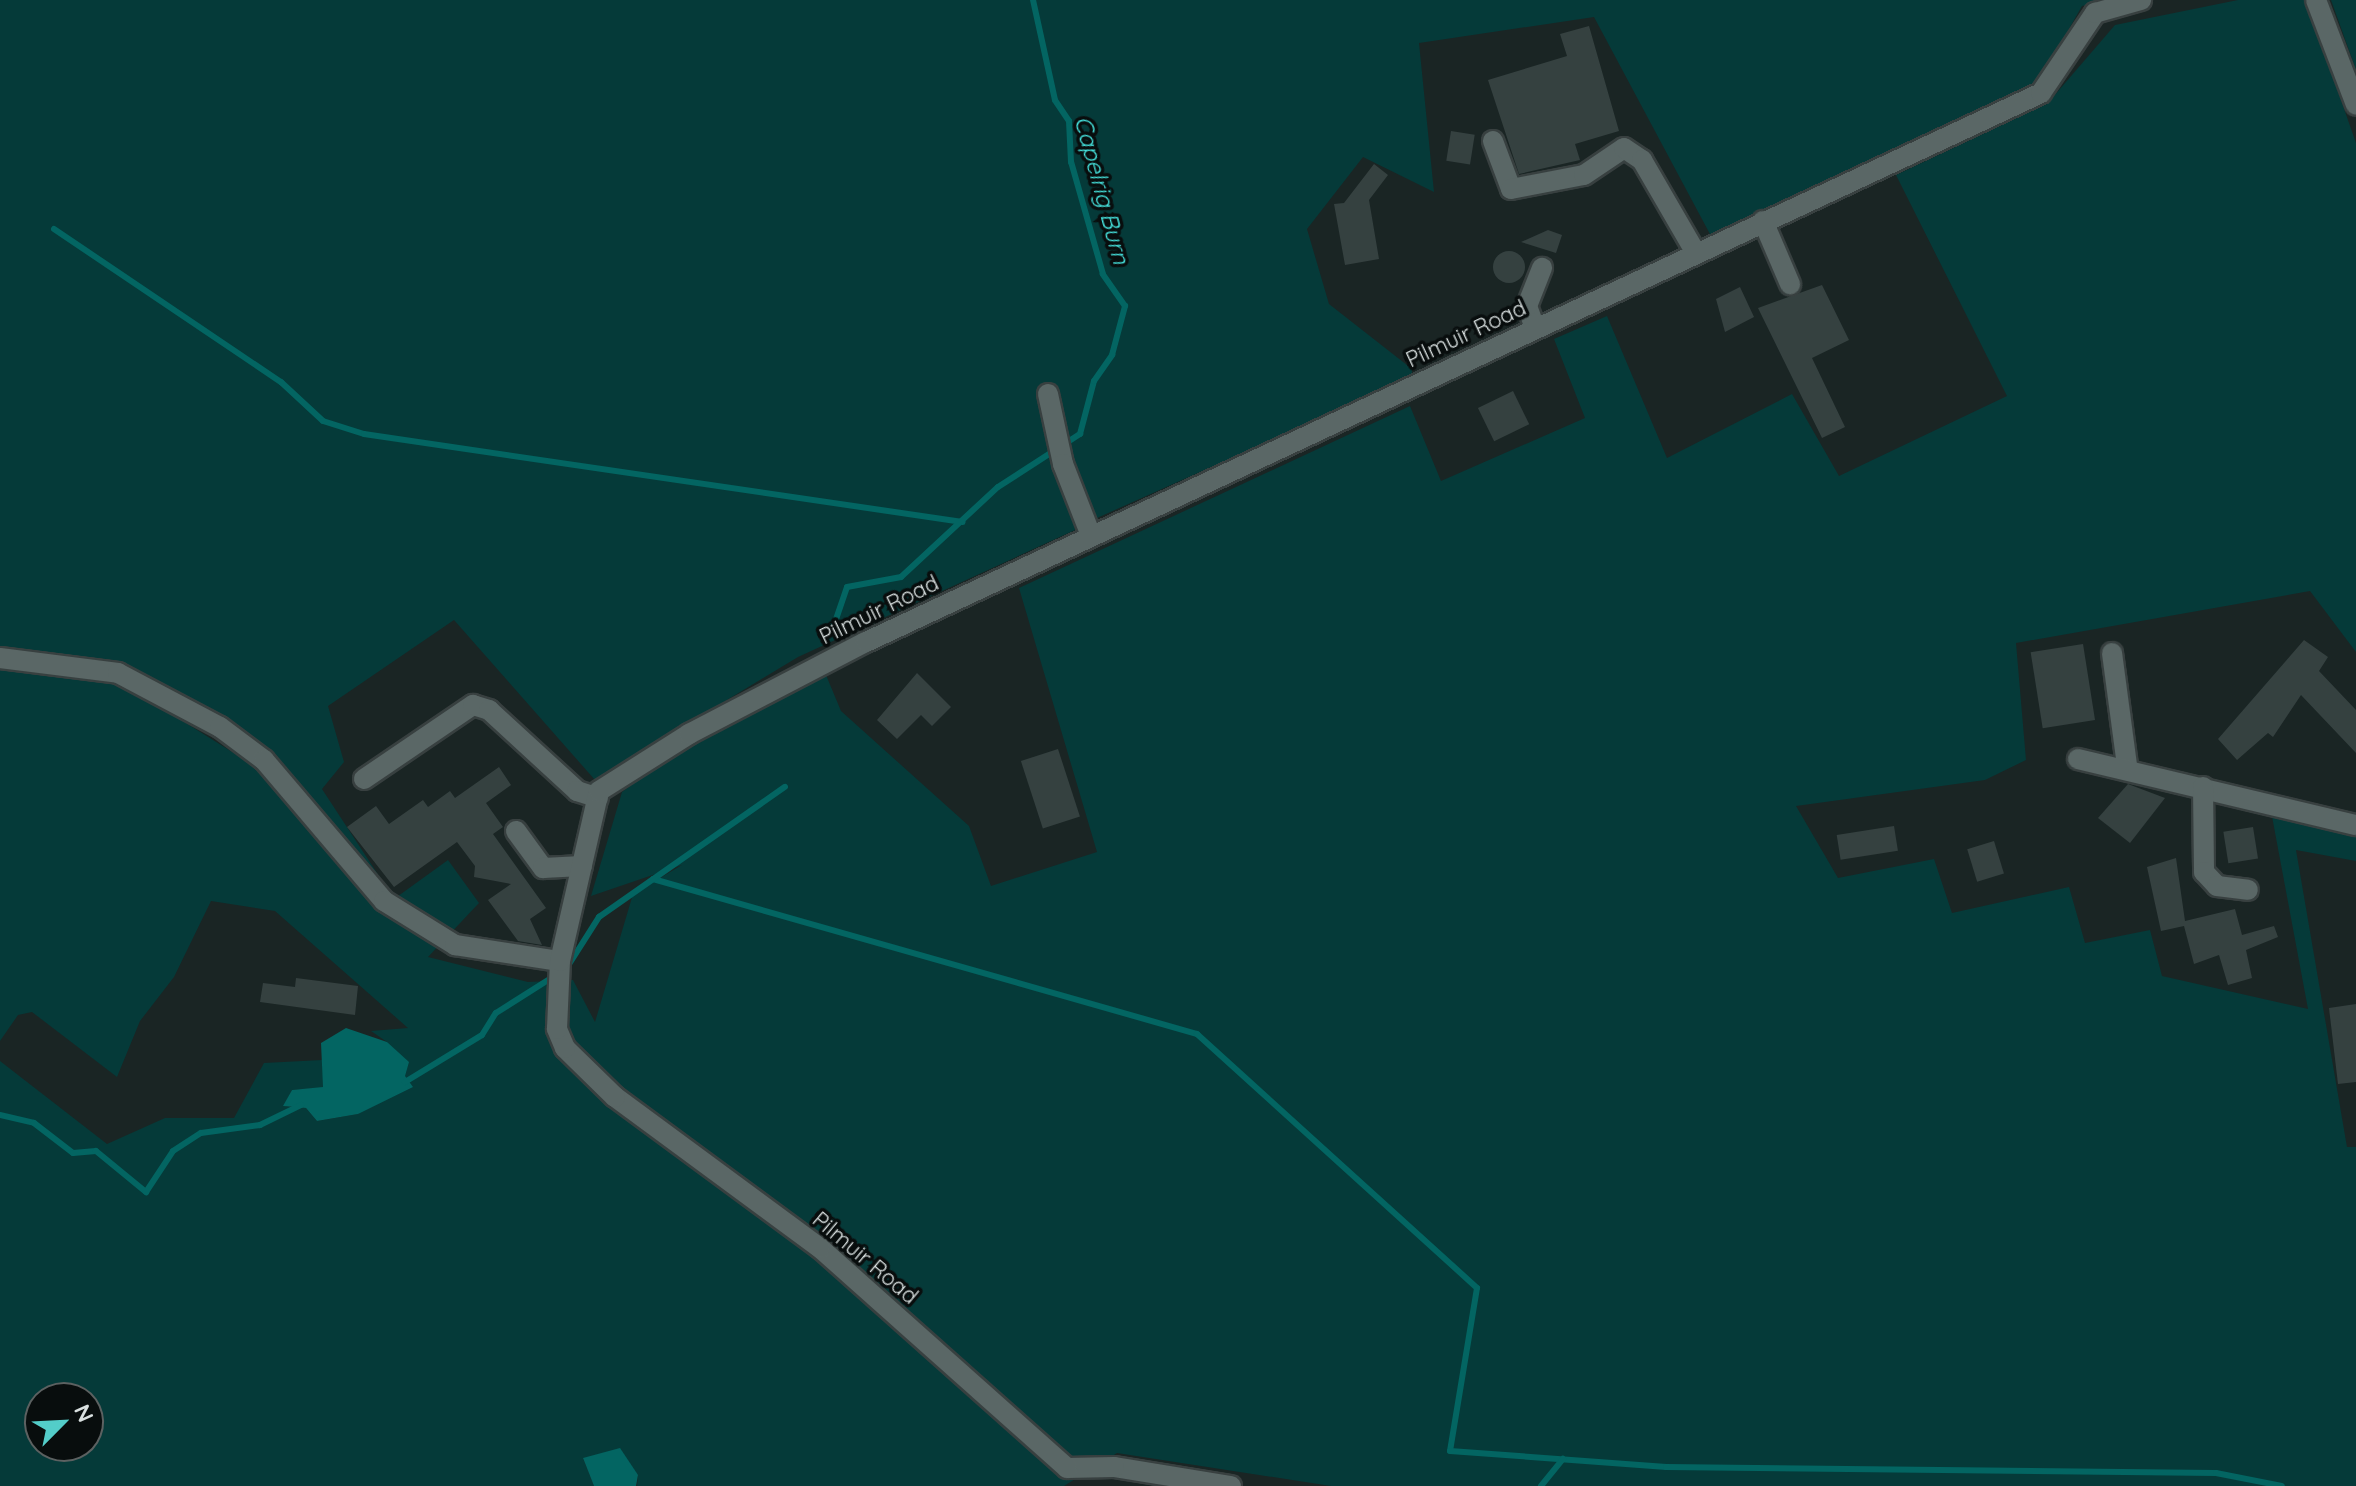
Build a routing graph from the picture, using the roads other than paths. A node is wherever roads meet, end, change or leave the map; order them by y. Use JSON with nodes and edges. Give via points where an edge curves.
{"nodes":[{"id":1,"x":2141,"y":0,"type":"edge"},
{"id":2,"x":2316,"y":0,"type":"edge"},
{"id":3,"x":2356,"y":105,"type":"edge"},
{"id":4,"x":1493,"y":141,"type":"dead end"},
{"id":5,"x":1763,"y":221,"type":"junction"},
{"id":6,"x":1696,"y":253,"type":"junction"},
{"id":7,"x":1542,"y":268,"type":"dead end"},
{"id":8,"x":1790,"y":284,"type":"dead end"},
{"id":9,"x":1535,"y":328,"type":"junction"},
{"id":10,"x":1048,"y":394,"type":"dead end"},
{"id":11,"x":1091,"y":536,"type":"junction"},
{"id":12,"x":2112,"y":653,"type":"dead end"},
{"id":13,"x":0,"y":658,"type":"edge"},
{"id":14,"x":2078,"y":759,"type":"dead end"},
{"id":15,"x":2127,"y":765,"type":"junction"},
{"id":16,"x":364,"y":779,"type":"dead end"},
{"id":17,"x":2203,"y":787,"type":"junction"},
{"id":18,"x":598,"y":798,"type":"junction"},
{"id":19,"x":2356,"y":825,"type":"edge"},
{"id":20,"x":516,"y":831,"type":"dead end"},
{"id":21,"x":582,"y":866,"type":"junction"},
{"id":22,"x":2248,"y":890,"type":"dead end"},
{"id":23,"x":560,"y":961,"type":"junction"},
{"id":24,"x":1071,"y":1477,"type":"edge"},
{"id":25,"x":1231,"y":1486,"type":"edge"}],
"edges":[{"from":1,"to":5,"type":"street","name":"Pilmuir Road","via":[[2095,13],[2041,93]]},
{"from":2,"to":3,"type":"street"},
{"from":4,"to":6,"type":"street","via":[[1511,189],[1584,175],[1624,148],[1642,160]]},
{"from":5,"to":6,"type":"street","name":"Pilmuir Road"},
{"from":5,"to":8,"type":"street"},
{"from":6,"to":9,"type":"street","name":"Pilmuir Road"},
{"from":7,"to":9,"type":"street","via":[[1527,306]]},
{"from":9,"to":11,"type":"street","name":"Pilmuir Road"},
{"from":10,"to":11,"type":"street","via":[[1063,464]]},
{"from":11,"to":18,"type":"street","name":"Pilmuir Road","via":[[689,734]]},
{"from":12,"to":15,"type":"street"},
{"from":13,"to":23,"type":"street","via":[[118,673],[220,727],[264,760],[397,910],[455,945]]},
{"from":14,"to":15,"type":"street"},
{"from":15,"to":17,"type":"street"},
{"from":16,"to":18,"type":"street","via":[[473,705],[489,710],[577,791]]},
{"from":17,"to":19,"type":"street"},
{"from":17,"to":22,"type":"street","via":[[2204,872],[2217,886]]},
{"from":18,"to":21,"type":"street","name":"Pilmuir Road"},
{"from":20,"to":21,"type":"street","via":[[543,868]]},
{"from":21,"to":23,"type":"street","name":"Pilmuir Road"},
{"from":23,"to":24,"type":"street","name":"Pilmuir Road","via":[[557,1029],[586,1070],[820,1248]]},
{"from":24,"to":25,"type":"street","name":"Pilmuir Road","via":[[1114,1467]]}]}
